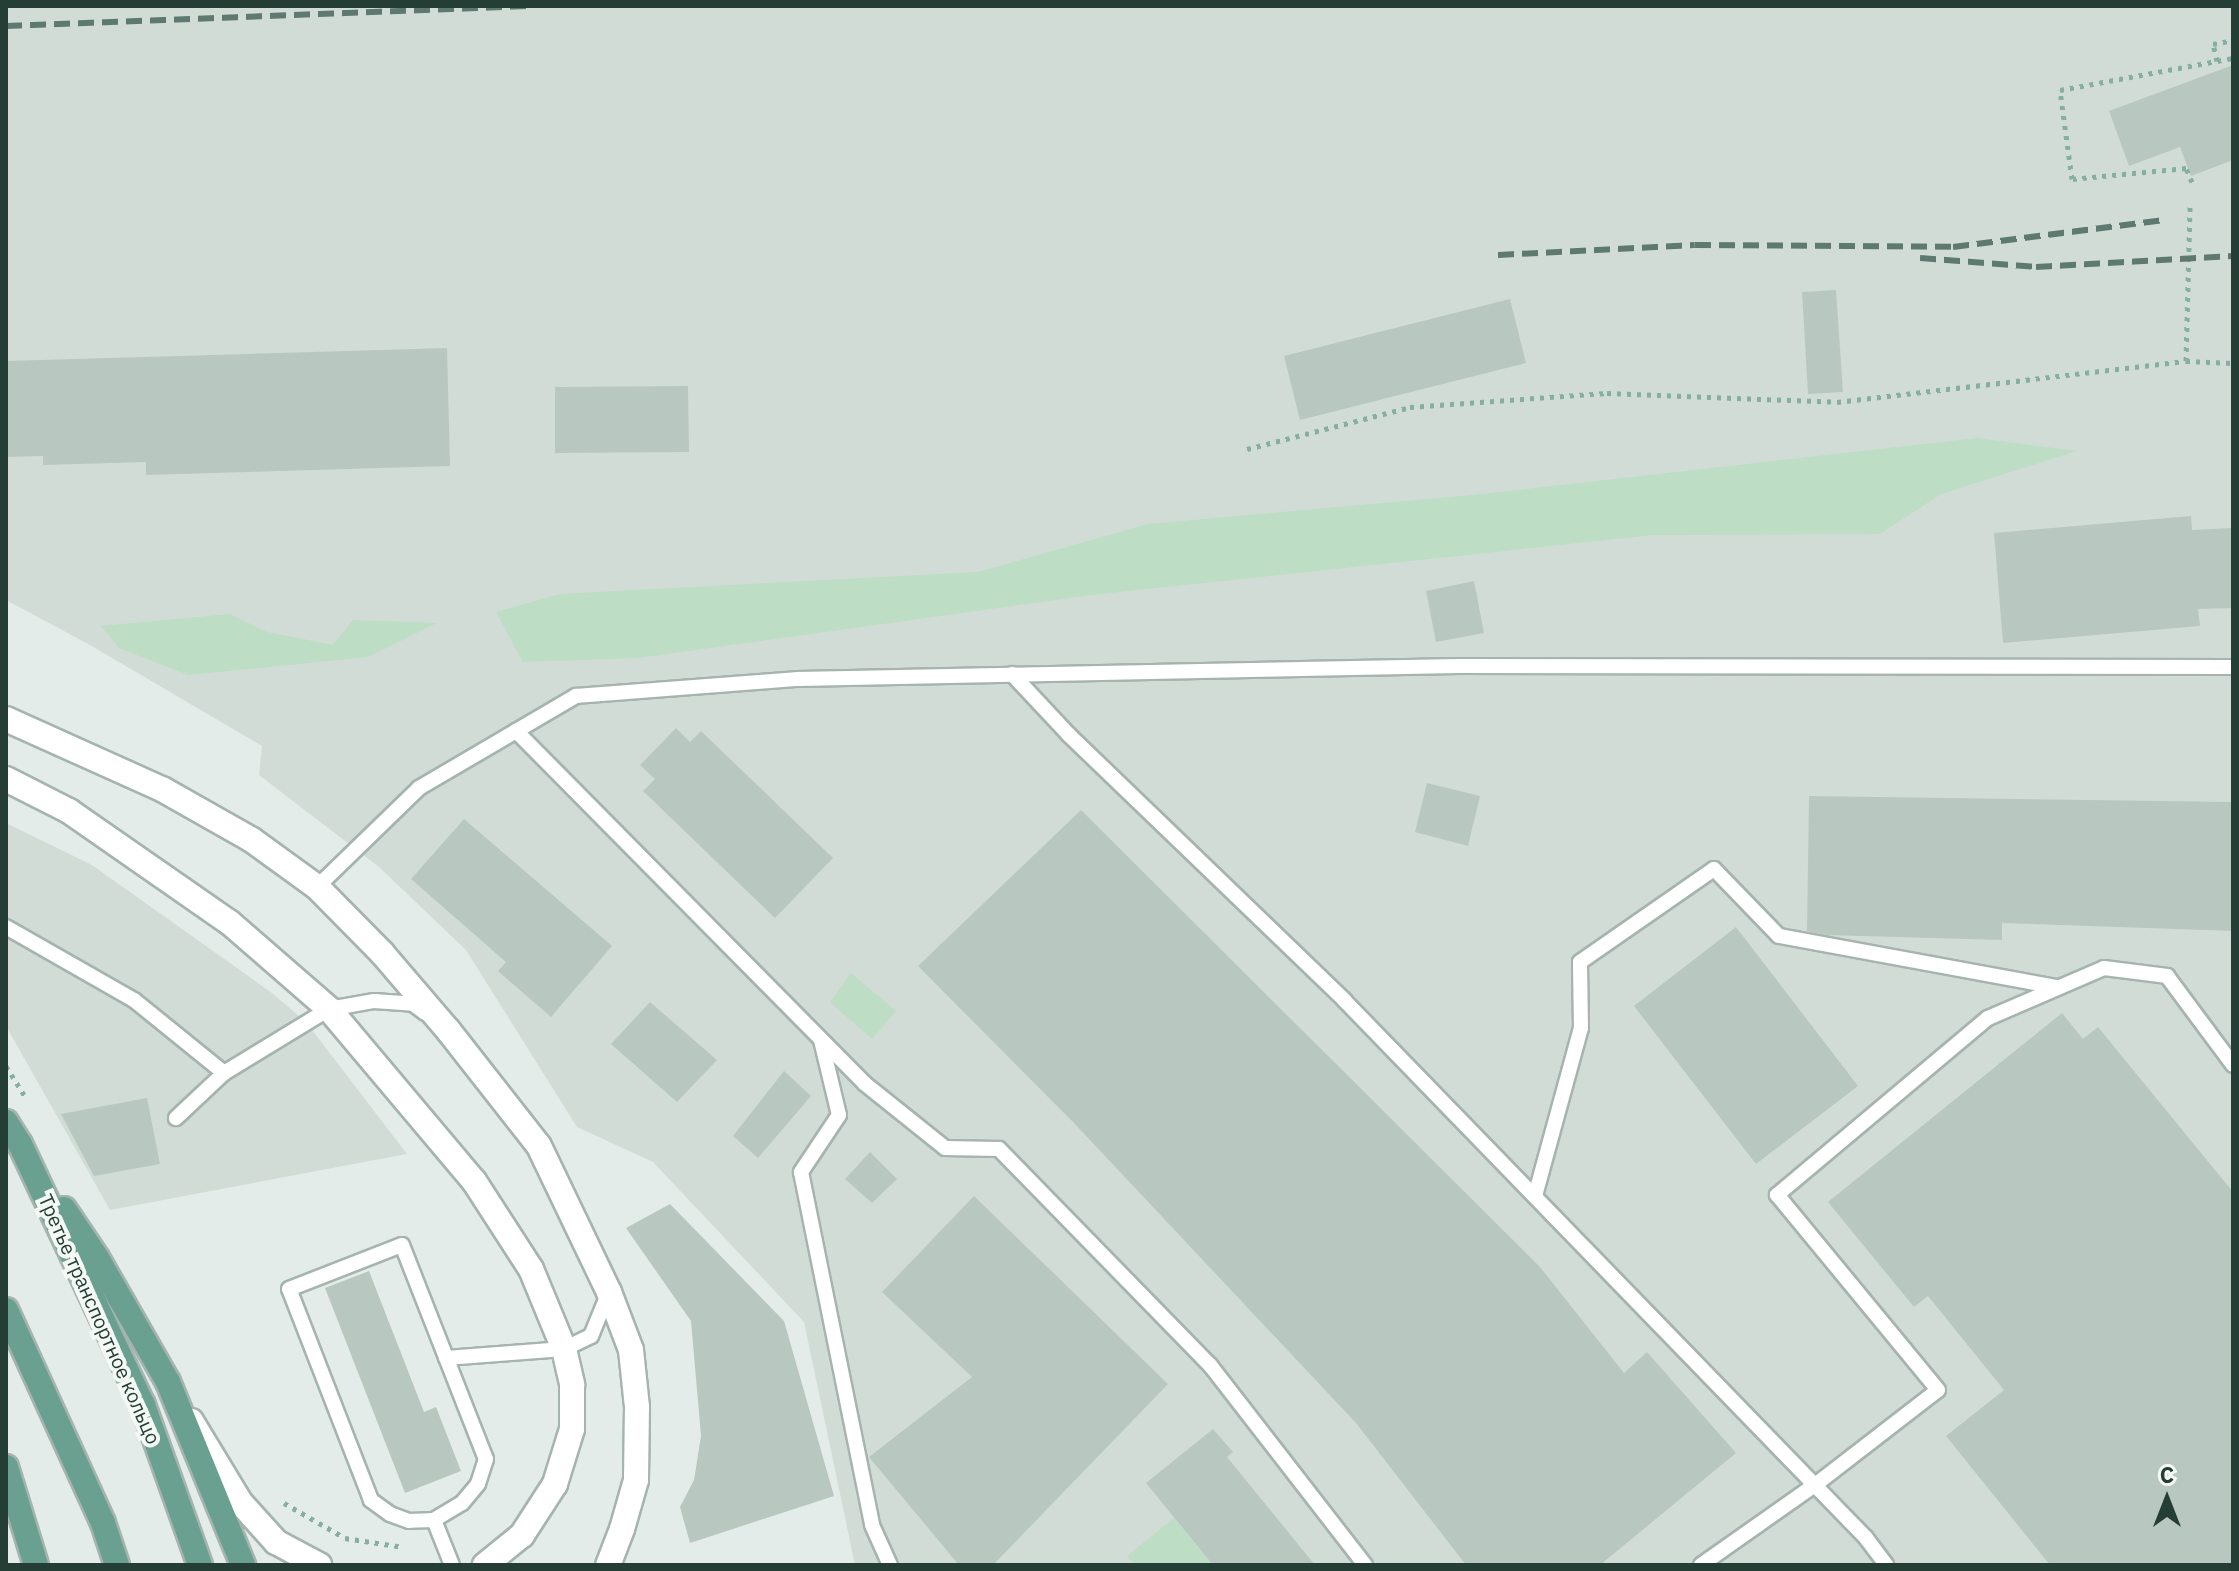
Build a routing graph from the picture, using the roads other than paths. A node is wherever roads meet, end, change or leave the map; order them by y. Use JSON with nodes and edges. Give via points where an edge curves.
{"nodes":[{"id":1,"x":2233,"y":667,"type":"edge"},
{"id":2,"x":1012,"y":674,"type":"junction"},
{"id":3,"x":6,"y":719,"type":"edge"},
{"id":4,"x":516,"y":731,"type":"junction"},
{"id":5,"x":6,"y":779,"type":"edge"},
{"id":6,"x":317,"y":887,"type":"junction"},
{"id":7,"x":6,"y":927,"type":"edge"},
{"id":8,"x":2059,"y":987,"type":"junction"},
{"id":9,"x":329,"y":1009,"type":"junction"},
{"id":10,"x":448,"y":1030,"type":"junction"},
{"id":11,"x":821,"y":1040,"type":"junction"},
{"id":12,"x":2233,"y":1065,"type":"edge"},
{"id":13,"x":224,"y":1073,"type":"junction"},
{"id":14,"x":176,"y":1118,"type":"dead end"},
{"id":15,"x":6,"y":1122,"type":"edge"},
{"id":16,"x":20,"y":1144,"type":"junction"},
{"id":17,"x":1535,"y":1196,"type":"junction"},
{"id":18,"x":609,"y":1292,"type":"junction"},
{"id":19,"x":6,"y":1310,"type":"edge"},
{"id":20,"x":564,"y":1349,"type":"junction"},
{"id":21,"x":446,"y":1358,"type":"junction"},
{"id":22,"x":168,"y":1382,"type":"junction"},
{"id":23,"x":6,"y":1467,"type":"edge"},
{"id":24,"x":1815,"y":1485,"type":"junction"},
{"id":25,"x":434,"y":1520,"type":"junction"},
{"id":26,"x":36,"y":1565,"type":"edge"},
{"id":27,"x":117,"y":1565,"type":"edge"},
{"id":28,"x":200,"y":1565,"type":"edge"},
{"id":29,"x":243,"y":1565,"type":"edge"},
{"id":30,"x":319,"y":1565,"type":"edge"},
{"id":31,"x":452,"y":1565,"type":"edge"},
{"id":32,"x":485,"y":1565,"type":"edge"},
{"id":33,"x":608,"y":1565,"type":"edge"},
{"id":34,"x":890,"y":1565,"type":"edge"},
{"id":35,"x":1365,"y":1565,"type":"edge"},
{"id":36,"x":1701,"y":1565,"type":"edge"},
{"id":37,"x":1886,"y":1565,"type":"edge"}],
"edges":[{"from":1,"to":2,"type":"lane","via":[[1459,666]]},
{"from":2,"to":4,"type":"lane","via":[[798,679],[576,696]]},
{"from":2,"to":17,"type":"lane"},
{"from":3,"to":6,"type":"main road","via":[[162,789],[252,840]]},
{"from":4,"to":6,"type":"lane","via":[[419,788]]},
{"from":4,"to":11,"type":"lane"},
{"from":5,"to":9,"type":"main road","via":[[69,811],[229,922]]},
{"from":6,"to":10,"type":"main road"},
{"from":7,"to":13,"type":"lane","via":[[134,1000]]},
{"from":8,"to":12,"type":"lane","via":[[2104,968],[2167,976]]},
{"from":8,"to":17,"type":"lane","via":[[1779,936],[1714,869],[1580,962],[1581,1028]]},
{"from":8,"to":24,"type":"lane","via":[[1988,1018],[1777,1195],[1938,1390]]},
{"from":9,"to":10,"type":"lane","via":[[374,1001],[413,1004]]},
{"from":9,"to":13,"type":"lane"},
{"from":9,"to":20,"type":"main road","via":[[474,1181],[531,1269]]},
{"from":10,"to":18,"type":"main road","via":[[539,1146]]},
{"from":11,"to":34,"type":"lane","via":[[839,1115],[801,1172],[872,1525]]},
{"from":11,"to":35,"type":"lane","via":[[864,1083],[945,1148],[999,1149],[1210,1365]]},
{"from":13,"to":14,"type":"lane"},
{"from":15,"to":16,"type":"main road","name":"Третье транспортное кольцо"},
{"from":16,"to":22,"type":"main road","via":[[97,1258]]},
{"from":16,"to":28,"type":"main road","name":"Третье транспортное кольцо","via":[[143,1405]]},
{"from":17,"to":24,"type":"lane"},
{"from":18,"to":20,"type":"lane","via":[[591,1336]]},
{"from":18,"to":33,"type":"main road","via":[[631,1350],[637,1407],[636,1480]]},
{"from":19,"to":27,"type":"main road"},
{"from":20,"to":21,"type":"lane"},
{"from":20,"to":32,"type":"main road","via":[[572,1385],[572,1429],[555,1484],[522,1535]]},
{"from":21,"to":25,"type":"lane","via":[[486,1459],[478,1484],[462,1503]]},
{"from":21,"to":25,"type":"lane","via":[[402,1245],[289,1289],[371,1500],[409,1521]]},
{"from":22,"to":29,"type":"main road"},
{"from":22,"to":30,"type":"main road","via":[[240,1502],[276,1542]]},
{"from":23,"to":26,"type":"main road"},
{"from":24,"to":36,"type":"lane"},
{"from":24,"to":37,"type":"lane"},
{"from":25,"to":31,"type":"lane"}]}
